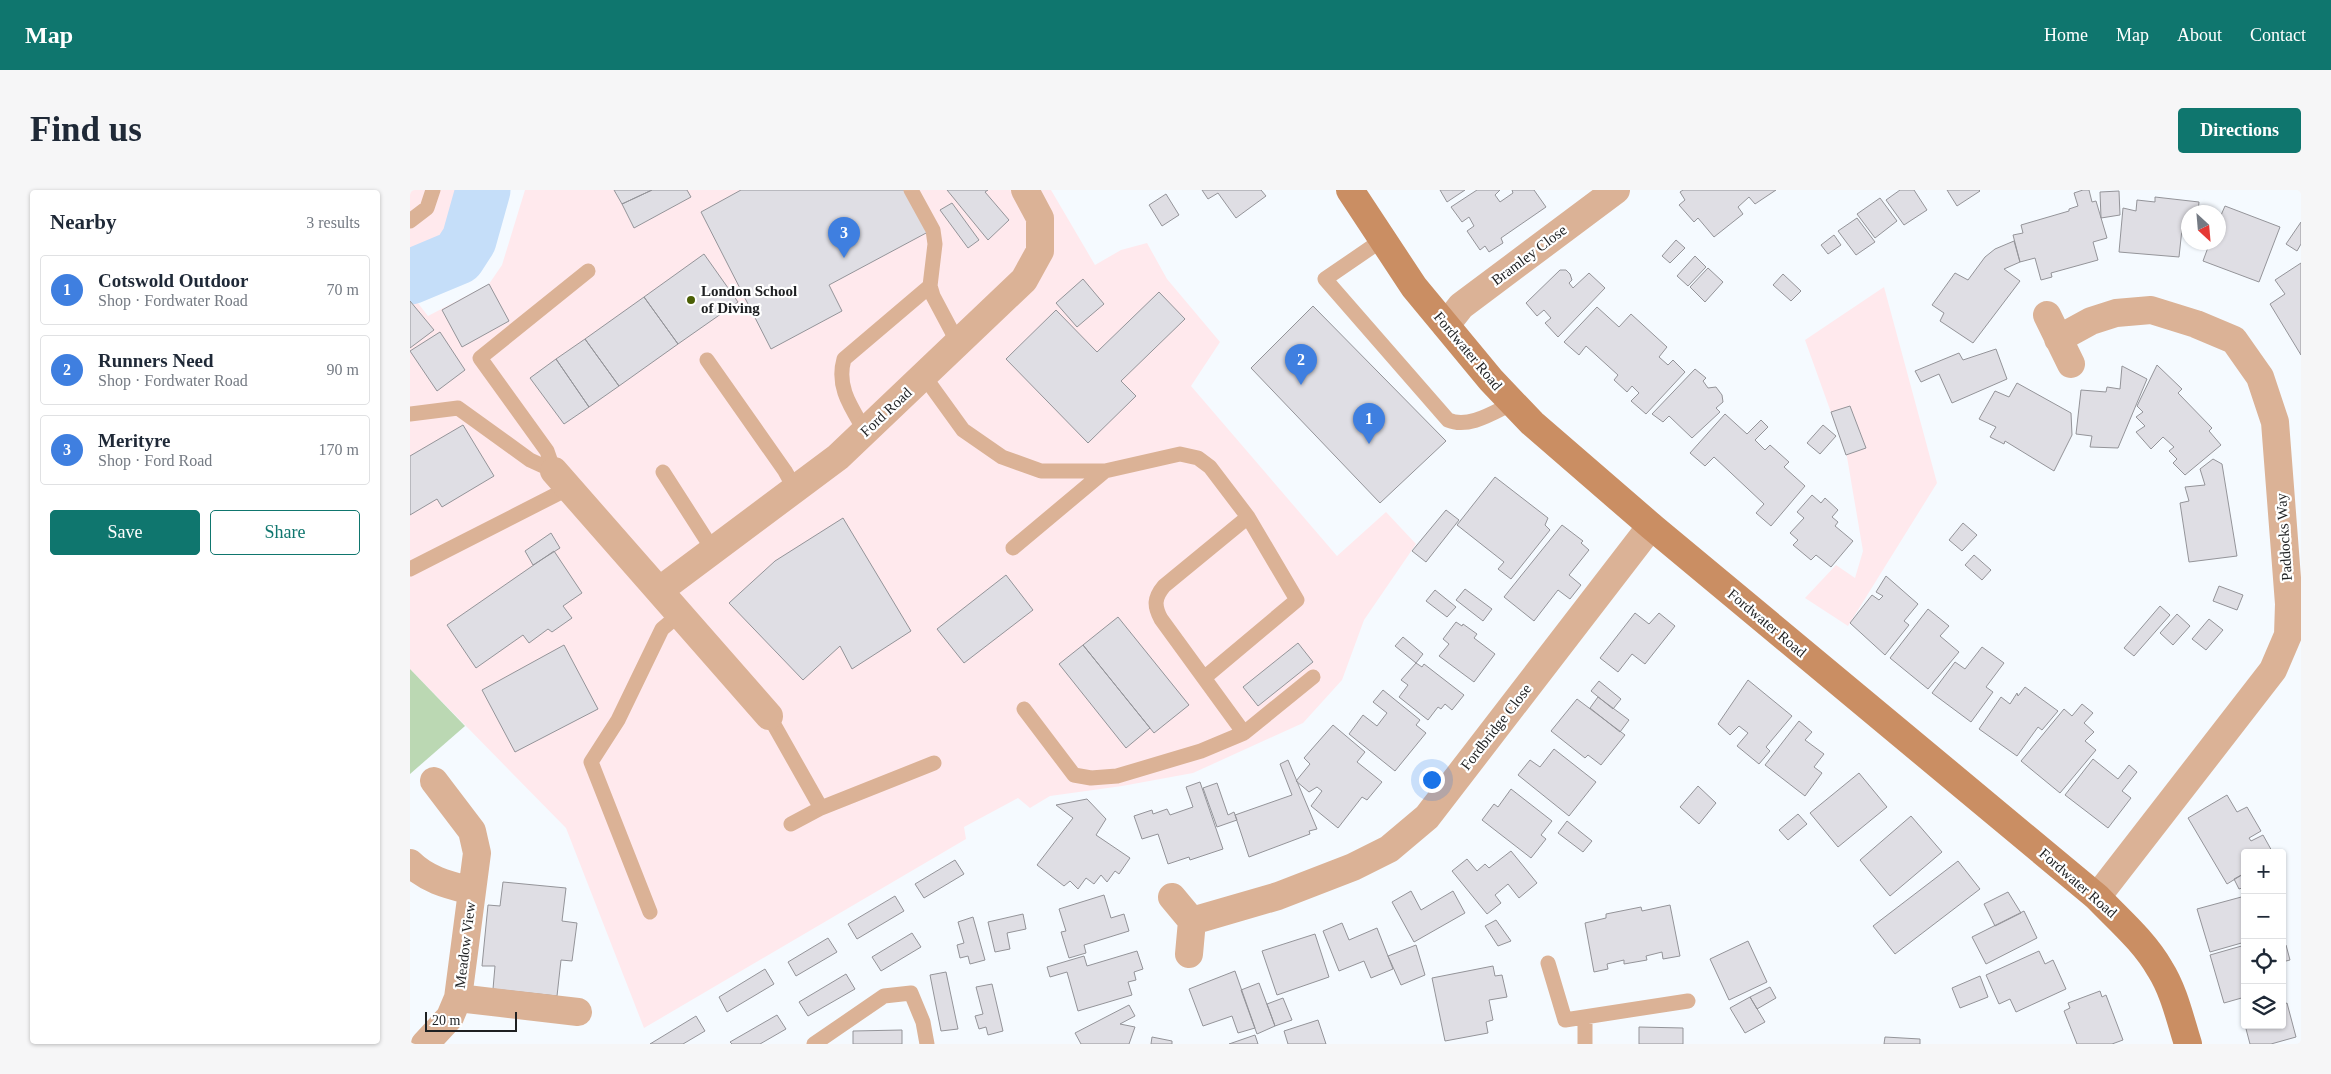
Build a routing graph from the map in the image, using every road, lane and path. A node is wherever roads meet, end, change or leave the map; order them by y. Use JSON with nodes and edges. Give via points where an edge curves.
{"nodes":[{"id":1,"x":433,"y":190,"type":"edge"},
{"id":2,"x":910,"y":190,"type":"edge"},
{"id":3,"x":1025,"y":190,"type":"edge"},
{"id":4,"x":1350,"y":190,"type":"edge"},
{"id":5,"x":1616,"y":190,"type":"edge"},
{"id":6,"x":410,"y":221,"type":"edge"},
{"id":7,"x":1382,"y":240,"type":"junction"},
{"id":8,"x":588,"y":271,"type":"dead end"},
{"id":9,"x":930,"y":286,"type":"junction"},
{"id":10,"x":2047,"y":315,"type":"dead end"},
{"id":11,"x":1446,"y":325,"type":"junction"},
{"id":12,"x":2058,"y":339,"type":"junction"},
{"id":13,"x":958,"y":343,"type":"junction"},
{"id":14,"x":707,"y":360,"type":"dead end"},
{"id":15,"x":2071,"y":364,"type":"dead end"},
{"id":16,"x":924,"y":376,"type":"junction"},
{"id":17,"x":1513,"y":403,"type":"junction"},
{"id":18,"x":410,"y":414,"type":"edge"},
{"id":19,"x":866,"y":431,"type":"junction"},
{"id":20,"x":1105,"y":471,"type":"junction"},
{"id":21,"x":663,"y":472,"type":"dead end"},
{"id":22,"x":562,"y":480,"type":"junction"},
{"id":23,"x":795,"y":489,"type":"junction"},
{"id":24,"x":1248,"y":517,"type":"junction"},
{"id":25,"x":1651,"y":526,"type":"junction"},
{"id":26,"x":1013,"y":548,"type":"dead end"},
{"id":27,"x":713,"y":550,"type":"junction"},
{"id":28,"x":410,"y":569,"type":"edge"},
{"id":29,"x":660,"y":590,"type":"junction"},
{"id":30,"x":681,"y":613,"type":"junction"},
{"id":31,"x":1313,"y":677,"type":"dead end"},
{"id":32,"x":1204,"y":678,"type":"junction"},
{"id":33,"x":1024,"y":709,"type":"dead end"},
{"id":34,"x":769,"y":716,"type":"joint"},
{"id":35,"x":1244,"y":733,"type":"junction"},
{"id":36,"x":934,"y":763,"type":"dead end"},
{"id":37,"x":434,"y":780,"type":"dead end"},
{"id":38,"x":821,"y":808,"type":"junction"},
{"id":39,"x":791,"y":824,"type":"dead end"},
{"id":40,"x":410,"y":863,"type":"edge"},
{"id":41,"x":472,"y":891,"type":"junction"},
{"id":42,"x":1172,"y":897,"type":"dead end"},
{"id":43,"x":2097,"y":897,"type":"junction"},
{"id":44,"x":650,"y":912,"type":"dead end"},
{"id":45,"x":1192,"y":921,"type":"junction"},
{"id":46,"x":1188,"y":954,"type":"dead end"},
{"id":47,"x":1548,"y":963,"type":"dead end"},
{"id":48,"x":458,"y":998,"type":"junction"},
{"id":49,"x":1688,"y":1001,"type":"dead end"},
{"id":50,"x":578,"y":1012,"type":"dead end"},
{"id":51,"x":1585,"y":1018,"type":"junction"},
{"id":52,"x":425,"y":1044,"type":"edge"},
{"id":53,"x":814,"y":1044,"type":"edge"},
{"id":54,"x":927,"y":1044,"type":"edge"},
{"id":55,"x":1585,"y":1044,"type":"edge"},
{"id":56,"x":2188,"y":1044,"type":"edge"}],
"edges":[{"from":1,"to":6,"type":"lane","via":[[427,208]]},
{"from":2,"to":9,"type":"lane","via":[[933,230],[935,244]]},
{"from":3,"to":13,"type":"street","name":"Ford Road","via":[[1040,218],[1040,251],[1024,280]]},
{"from":4,"to":7,"type":"main road","name":"Fordwater Road"},
{"from":5,"to":11,"type":"street","name":"Bramley Close","via":[[1461,306]]},
{"from":7,"to":11,"type":"main road","name":"Fordwater Road","via":[[1414,287]]},
{"from":7,"to":17,"type":"lane","via":[[1324,279],[1448,420],[1456,423],[1472,421]]},
{"from":8,"to":22,"type":"lane","via":[[480,358],[547,451]]},
{"from":9,"to":13,"type":"lane"},
{"from":9,"to":19,"type":"lane","via":[[844,359],[840,372],[842,388]]},
{"from":10,"to":12,"type":"street"},
{"from":11,"to":17,"type":"main road","name":"Fordwater Road"},
{"from":12,"to":15,"type":"street"},
{"from":12,"to":43,"type":"street","name":"Paddocks Way","via":[[2091,321],[2116,313],[2151,310],[2234,340],[2260,377],[2276,422],[2289,604],[2288,635],[2273,670]]},
{"from":13,"to":16,"type":"street","name":"Ford Road"},
{"from":14,"to":23,"type":"lane"},
{"from":16,"to":19,"type":"street","name":"Ford Road"},
{"from":16,"to":20,"type":"lane","via":[[963,430],[1002,457],[1041,471]]},
{"from":17,"to":25,"type":"main road","name":"Fordwater Road"},
{"from":18,"to":22,"type":"lane","via":[[458,408]]},
{"from":19,"to":23,"type":"street","name":"Ford Road"},
{"from":20,"to":24,"type":"lane","via":[[1180,454],[1198,458],[1210,467]]},
{"from":20,"to":26,"type":"lane"},
{"from":21,"to":27,"type":"lane"},
{"from":22,"to":28,"type":"lane"},
{"from":22,"to":29,"type":"street"},
{"from":23,"to":27,"type":"street","name":"Ford Road"},
{"from":24,"to":32,"type":"lane","via":[[1297,600]]},
{"from":24,"to":32,"type":"lane","via":[[1156,596],[1155,608],[1161,620]]},
{"from":25,"to":43,"type":"main road","name":"Fordwater Road"},
{"from":25,"to":45,"type":"street","name":"Fordbridge Close","via":[[1427,817],[1388,849],[1353,867],[1278,896]]},
{"from":27,"to":29,"type":"street","name":"Ford Road"},
{"from":29,"to":30,"type":"street"},
{"from":30,"to":34,"type":"street"},
{"from":30,"to":44,"type":"lane","via":[[662,629],[618,720],[592,762]]},
{"from":31,"to":35,"type":"lane"},
{"from":32,"to":35,"type":"lane"},
{"from":33,"to":35,"type":"lane","via":[[1074,775],[1091,778],[1117,776],[1163,764]]},
{"from":34,"to":38,"type":"lane"},
{"from":36,"to":38,"type":"lane"},
{"from":37,"to":41,"type":"street","name":"Meadow View","via":[[472,831],[477,853]]},
{"from":38,"to":39,"type":"lane"},
{"from":40,"to":41,"type":"street","name":"Meadow View","via":[[420,873],[444,884]]},
{"from":41,"to":48,"type":"street","name":"Meadow View"},
{"from":42,"to":45,"type":"street"},
{"from":43,"to":56,"type":"main road","name":"Fordwater Road","via":[[2141,942],[2161,969]]},
{"from":45,"to":46,"type":"street"},
{"from":47,"to":51,"type":"lane","via":[[1565,1020]]},
{"from":48,"to":50,"type":"street","name":"Meadow View"},
{"from":48,"to":52,"type":"street","name":"Meadow View","via":[[450,1017]]},
{"from":49,"to":51,"type":"lane"},
{"from":51,"to":55,"type":"lane"},
{"from":53,"to":54,"type":"lane","via":[[884,996],[911,993],[923,1022]]}]}
